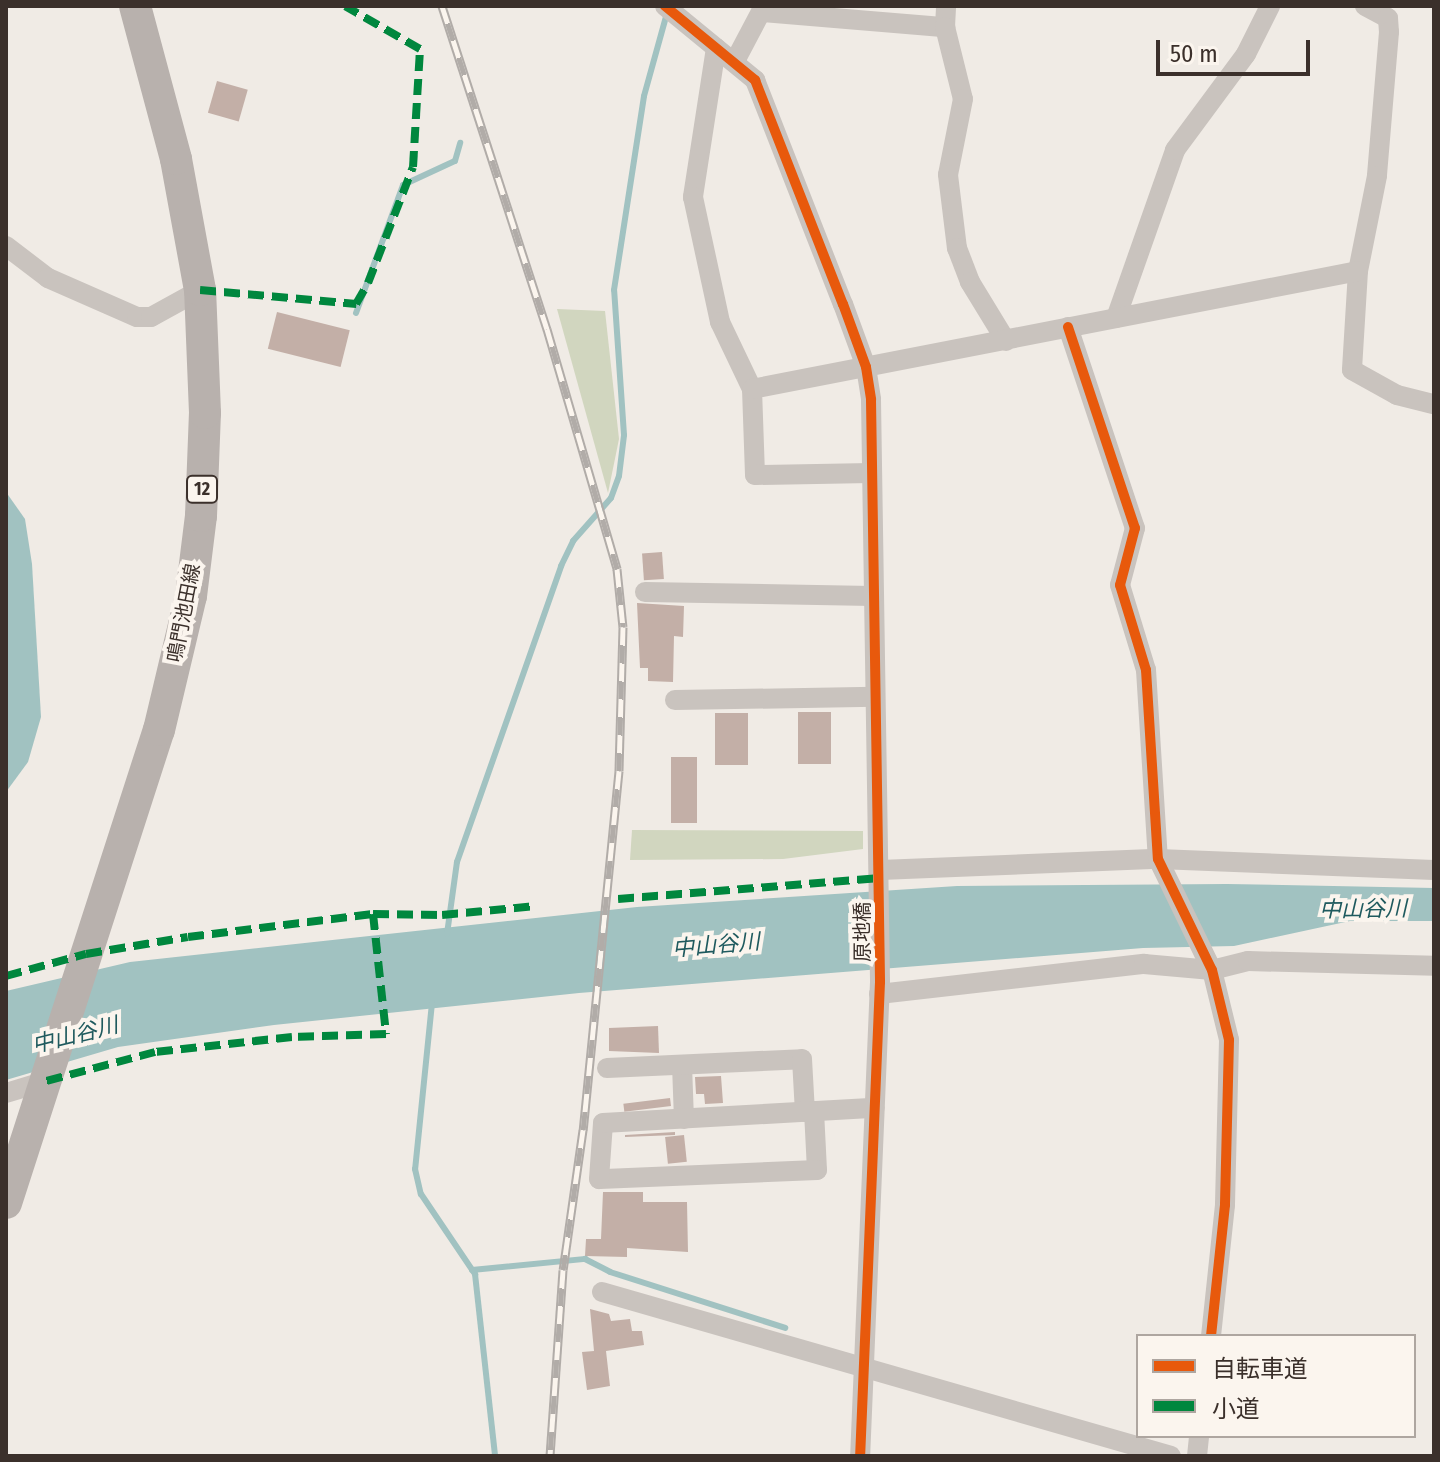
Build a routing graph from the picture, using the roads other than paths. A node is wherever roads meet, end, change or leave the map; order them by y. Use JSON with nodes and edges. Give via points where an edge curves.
{"nodes":[{"id":1,"x":135,"y":6,"type":"edge"},
{"id":2,"x":1270,"y":6,"type":"edge"},
{"id":3,"x":1365,"y":6,"type":"edge"},
{"id":4,"x":763,"y":9,"type":"edge"},
{"id":5,"x":672,"y":13,"type":"edge"},
{"id":6,"x":946,"y":16,"type":"edge"},
{"id":7,"x":716,"y":48,"type":"junction"},
{"id":8,"x":735,"y":61,"type":"junction"},
{"id":9,"x":6,"y":246,"type":"edge"},
{"id":10,"x":1358,"y":271,"type":"junction"},
{"id":11,"x":200,"y":290,"type":"junction"},
{"id":12,"x":1116,"y":318,"type":"junction"},
{"id":13,"x":1068,"y":327,"type":"junction"},
{"id":14,"x":1006,"y":341,"type":"junction"},
{"id":15,"x":866,"y":367,"type":"junction"},
{"id":16,"x":752,"y":389,"type":"junction"},
{"id":17,"x":1434,"y":404,"type":"edge"},
{"id":18,"x":871,"y":473,"type":"junction"},
{"id":19,"x":645,"y":592,"type":"dead end"},
{"id":20,"x":872,"y":596,"type":"junction"},
{"id":21,"x":875,"y":697,"type":"junction"},
{"id":22,"x":675,"y":700,"type":"dead end"},
{"id":23,"x":1160,"y":867,"type":"junction"},
{"id":24,"x":1434,"y":870,"type":"edge"},
{"id":25,"x":880,"y":876,"type":"junction"},
{"id":26,"x":1208,"y":964,"type":"junction"},
{"id":27,"x":1434,"y":966,"type":"edge"},
{"id":28,"x":880,"y":988,"type":"junction"},
{"id":29,"x":682,"y":1065,"type":"junction"},
{"id":30,"x":607,"y":1068,"type":"dead end"},
{"id":31,"x":48,"y":1076,"type":"junction"},
{"id":32,"x":6,"y":1093,"type":"edge"},
{"id":33,"x":875,"y":1108,"type":"junction"},
{"id":34,"x":810,"y":1112,"type":"junction"},
{"id":35,"x":684,"y":1119,"type":"junction"},
{"id":36,"x":6,"y":1203,"type":"edge"},
{"id":37,"x":602,"y":1292,"type":"dead end"},
{"id":38,"x":1211,"y":1334,"type":"edge"},
{"id":39,"x":862,"y":1367,"type":"junction"},
{"id":40,"x":860,"y":1456,"type":"edge"},
{"id":41,"x":1171,"y":1456,"type":"edge"}],
"edges":[{"from":1,"to":11,"type":"main road","name":"鳴門池田線","number":"12","via":[[176,159]]},
{"from":2,"to":12,"type":"street","via":[[1246,54],[1175,150]]},
{"from":3,"to":10,"type":"street","via":[[1388,18],[1389,32],[1377,176]]},
{"from":4,"to":6,"type":"street"},
{"from":4,"to":8,"type":"street"},
{"from":5,"to":7,"type":"street","name":"原地橋"},
{"from":6,"to":14,"type":"street","via":[[963,99],[948,175],[957,248],[970,282]]},
{"from":7,"to":8,"type":"street","name":"原地橋"},
{"from":7,"to":16,"type":"street","via":[[693,197],[720,322]]},
{"from":8,"to":15,"type":"street","name":"原地橋","via":[[755,80],[764,98]]},
{"from":9,"to":11,"type":"street","via":[[48,278],[137,317],[151,317]]},
{"from":10,"to":12,"type":"street"},
{"from":10,"to":17,"type":"street","via":[[1352,370],[1397,395]]},
{"from":11,"to":31,"type":"main road","name":"鳴門池田線","number":"12","via":[[205,413],[191,596],[159,730]]},
{"from":12,"to":13,"type":"street"},
{"from":13,"to":14,"type":"street"},
{"from":13,"to":23,"type":"street","via":[[1135,528],[1120,585],[1146,670]]},
{"from":14,"to":15,"type":"street"},
{"from":15,"to":16,"type":"street"},
{"from":15,"to":18,"type":"street","name":"原地橋"},
{"from":16,"to":18,"type":"street","via":[[755,475]]},
{"from":18,"to":20,"type":"street","name":"原地橋"},
{"from":19,"to":20,"type":"street"},
{"from":20,"to":21,"type":"street","name":"原地橋"},
{"from":21,"to":22,"type":"street"},
{"from":21,"to":25,"type":"street","name":"原地橋"},
{"from":23,"to":24,"type":"street"},
{"from":23,"to":25,"type":"street"},
{"from":23,"to":26,"type":"street"},
{"from":25,"to":28,"type":"street","name":"原地橋"},
{"from":26,"to":27,"type":"street"},
{"from":26,"to":28,"type":"street","via":[[1144,964]]},
{"from":26,"to":38,"type":"street","via":[[1229,1040],[1230,1119]]},
{"from":28,"to":33,"type":"street","name":"原地橋"},
{"from":29,"to":30,"type":"street"},
{"from":29,"to":34,"type":"street","via":[[802,1059]]},
{"from":29,"to":35,"type":"street"},
{"from":31,"to":32,"type":"street"},
{"from":31,"to":36,"type":"main road","name":"鳴門池田線","number":"12"},
{"from":33,"to":34,"type":"street"},
{"from":33,"to":39,"type":"street","name":"原地橋"},
{"from":34,"to":35,"type":"street"},
{"from":34,"to":35,"type":"street","via":[[817,1170],[599,1179],[603,1123]]},
{"from":37,"to":39,"type":"street"},
{"from":39,"to":40,"type":"street","name":"原地橋"},
{"from":39,"to":41,"type":"street"}]}
